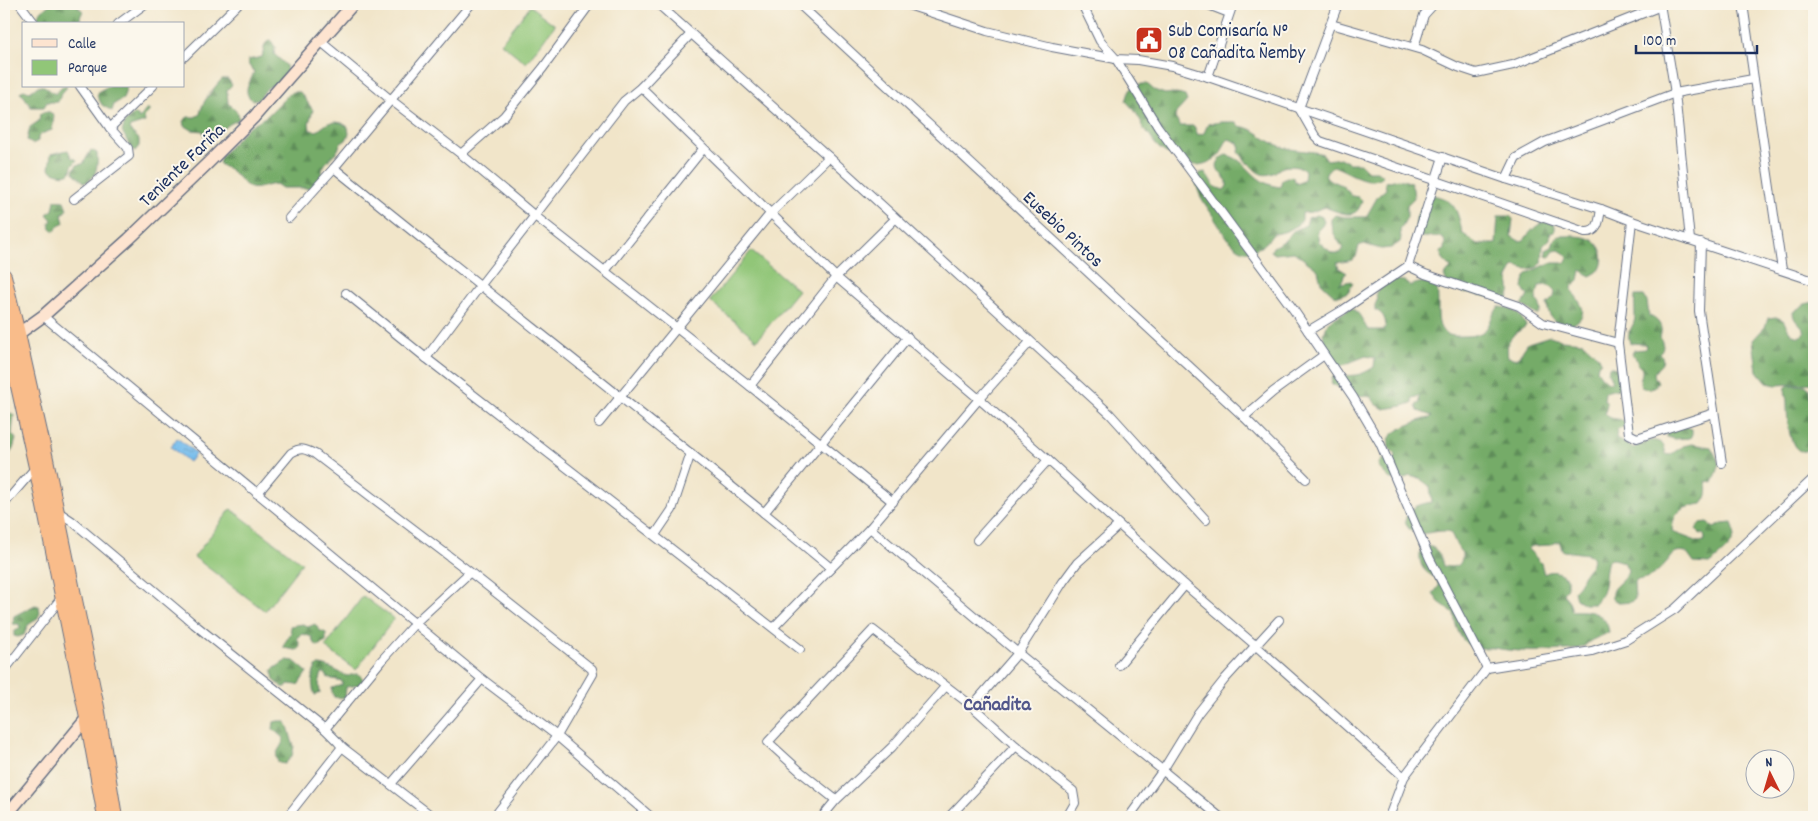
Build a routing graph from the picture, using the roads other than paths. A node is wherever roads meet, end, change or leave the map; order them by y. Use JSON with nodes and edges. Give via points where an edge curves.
{"nodes":[{"id":1,"x":20,"y":4,"type":"edge"},
{"id":2,"x":144,"y":4,"type":"edge"},
{"id":3,"x":238,"y":4,"type":"edge"},
{"id":4,"x":353,"y":4,"type":"edge"},
{"id":5,"x":470,"y":4,"type":"edge"},
{"id":6,"x":590,"y":4,"type":"edge"},
{"id":7,"x":658,"y":4,"type":"edge"},
{"id":8,"x":799,"y":4,"type":"edge"},
{"id":9,"x":905,"y":4,"type":"edge"},
{"id":10,"x":1082,"y":4,"type":"edge"},
{"id":11,"x":1206,"y":4,"type":"edge"},
{"id":12,"x":1233,"y":4,"type":"edge"},
{"id":13,"x":1338,"y":4,"type":"edge"},
{"id":14,"x":1434,"y":4,"type":"edge"},
{"id":15,"x":1743,"y":4,"type":"edge"},
{"id":16,"x":1660,"y":5,"type":"edge"},
{"id":17,"x":1229,"y":13,"type":"junction"},
{"id":18,"x":34,"y":22,"type":"edge"},
{"id":19,"x":121,"y":22,"type":"edge"},
{"id":20,"x":1330,"y":24,"type":"junction"},
{"id":21,"x":691,"y":34,"type":"junction"},
{"id":22,"x":320,"y":41,"type":"junction"},
{"id":23,"x":1414,"y":48,"type":"junction"},
{"id":24,"x":185,"y":56,"type":"edge"},
{"id":25,"x":1116,"y":59,"type":"junction"},
{"id":26,"x":1208,"y":76,"type":"junction"},
{"id":27,"x":1753,"y":79,"type":"junction"},
{"id":28,"x":641,"y":87,"type":"junction"},
{"id":29,"x":81,"y":88,"type":"edge"},
{"id":30,"x":151,"y":88,"type":"edge"},
{"id":31,"x":1675,"y":92,"type":"junction"},
{"id":32,"x":390,"y":100,"type":"junction"},
{"id":33,"x":1299,"y":108,"type":"junction"},
{"id":34,"x":110,"y":128,"type":"junction"},
{"id":35,"x":703,"y":149,"type":"junction"},
{"id":36,"x":461,"y":154,"type":"junction"},
{"id":37,"x":829,"y":157,"type":"junction"},
{"id":38,"x":1443,"y":157,"type":"junction"},
{"id":39,"x":334,"y":168,"type":"junction"},
{"id":40,"x":1506,"y":179,"type":"junction"},
{"id":41,"x":1436,"y":182,"type":"junction"},
{"id":42,"x":74,"y":199,"type":"dead end"},
{"id":43,"x":1601,"y":209,"type":"junction"},
{"id":44,"x":770,"y":214,"type":"junction"},
{"id":45,"x":535,"y":216,"type":"junction"},
{"id":46,"x":289,"y":218,"type":"dead end"},
{"id":47,"x":895,"y":219,"type":"junction"},
{"id":48,"x":1632,"y":221,"type":"junction"},
{"id":49,"x":1690,"y":240,"type":"junction"},
{"id":50,"x":1700,"y":244,"type":"junction"},
{"id":51,"x":1408,"y":266,"type":"junction"},
{"id":52,"x":1782,"y":270,"type":"junction"},
{"id":53,"x":605,"y":271,"type":"junction"},
{"id":54,"x":4,"y":276,"type":"edge"},
{"id":55,"x":836,"y":277,"type":"junction"},
{"id":56,"x":1814,"y":280,"type":"edge"},
{"id":57,"x":480,"y":286,"type":"junction"},
{"id":58,"x":346,"y":293,"type":"dead end"},
{"id":59,"x":43,"y":316,"type":"junction"},
{"id":60,"x":4,"y":323,"type":"edge"},
{"id":61,"x":677,"y":330,"type":"junction"},
{"id":62,"x":1308,"y":331,"type":"junction"},
{"id":63,"x":13,"y":336,"type":"junction"},
{"id":64,"x":908,"y":337,"type":"junction"},
{"id":65,"x":1030,"y":342,"type":"junction"},
{"id":66,"x":1618,"y":343,"type":"junction"},
{"id":67,"x":1324,"y":355,"type":"junction"},
{"id":68,"x":426,"y":358,"type":"junction"},
{"id":69,"x":750,"y":386,"type":"junction"},
{"id":70,"x":620,"y":397,"type":"junction"},
{"id":71,"x":979,"y":399,"type":"junction"},
{"id":72,"x":1714,"y":413,"type":"junction"},
{"id":73,"x":1244,"y":417,"type":"junction"},
{"id":74,"x":599,"y":423,"type":"dead end"},
{"id":75,"x":821,"y":444,"type":"junction"},
{"id":76,"x":692,"y":453,"type":"junction"},
{"id":77,"x":1048,"y":460,"type":"junction"},
{"id":78,"x":1722,"y":462,"type":"dead end"},
{"id":79,"x":36,"y":466,"type":"junction"},
{"id":80,"x":1814,"y":478,"type":"edge"},
{"id":81,"x":1306,"y":479,"type":"dead end"},
{"id":82,"x":257,"y":494,"type":"junction"},
{"id":83,"x":893,"y":502,"type":"junction"},
{"id":84,"x":4,"y":504,"type":"edge"},
{"id":85,"x":55,"y":509,"type":"junction"},
{"id":86,"x":764,"y":513,"type":"junction"},
{"id":87,"x":1206,"y":520,"type":"dead end"},
{"id":88,"x":1119,"y":525,"type":"junction"},
{"id":89,"x":870,"y":528,"type":"junction"},
{"id":90,"x":655,"y":535,"type":"junction"},
{"id":91,"x":978,"y":540,"type":"dead end"},
{"id":92,"x":831,"y":568,"type":"junction"},
{"id":93,"x":470,"y":573,"type":"junction"},
{"id":94,"x":1184,"y":585,"type":"junction"},
{"id":95,"x":62,"y":597,"type":"junction"},
{"id":96,"x":1279,"y":620,"type":"dead end"},
{"id":97,"x":416,"y":622,"type":"junction"},
{"id":98,"x":774,"y":627,"type":"junction"},
{"id":99,"x":1256,"y":645,"type":"junction"},
{"id":100,"x":800,"y":649,"type":"dead end"},
{"id":101,"x":1018,"y":653,"type":"junction"},
{"id":102,"x":1119,"y":665,"type":"dead end"},
{"id":103,"x":1487,"y":668,"type":"junction"},
{"id":104,"x":4,"y":671,"type":"edge"},
{"id":105,"x":482,"y":679,"type":"junction"},
{"id":106,"x":945,"y":687,"type":"junction"},
{"id":107,"x":972,"y":706,"type":"junction"},
{"id":108,"x":92,"y":715,"type":"junction"},
{"id":109,"x":325,"y":729,"type":"junction"},
{"id":110,"x":557,"y":736,"type":"junction"},
{"id":111,"x":1016,"y":746,"type":"junction"},
{"id":112,"x":342,"y":747,"type":"junction"},
{"id":113,"x":1163,"y":770,"type":"junction"},
{"id":114,"x":1404,"y":777,"type":"junction"},
{"id":115,"x":392,"y":784,"type":"junction"},
{"id":116,"x":836,"y":800,"type":"junction"},
{"id":117,"x":8,"y":816,"type":"edge"},
{"id":118,"x":105,"y":817,"type":"edge"},
{"id":119,"x":115,"y":817,"type":"edge"},
{"id":120,"x":287,"y":817,"type":"edge"},
{"id":121,"x":433,"y":817,"type":"edge"},
{"id":122,"x":494,"y":817,"type":"edge"},
{"id":123,"x":651,"y":817,"type":"edge"},
{"id":124,"x":822,"y":817,"type":"edge"},
{"id":125,"x":949,"y":817,"type":"edge"},
{"id":126,"x":1067,"y":817,"type":"edge"},
{"id":127,"x":1129,"y":817,"type":"edge"},
{"id":128,"x":1220,"y":817,"type":"edge"},
{"id":129,"x":1389,"y":817,"type":"edge"}],
"edges":[{"from":1,"to":18,"type":"street"},
{"from":2,"to":19,"type":"street"},
{"from":3,"to":24,"type":"street"},
{"from":4,"to":22,"type":"street","name":"Teniente Fariña"},
{"from":5,"to":32,"type":"street"},
{"from":6,"to":36,"type":"street","via":[[504,116]]},
{"from":7,"to":21,"type":"street"},
{"from":8,"to":73,"type":"street","name":"Eusebio Pintos"},
{"from":9,"to":25,"type":"street","via":[[988,31]]},
{"from":10,"to":25,"type":"street","via":[[1100,41]]},
{"from":11,"to":17,"type":"street"},
{"from":12,"to":17,"type":"street"},
{"from":13,"to":20,"type":"street"},
{"from":14,"to":23,"type":"street","via":[[1424,15]]},
{"from":15,"to":27,"type":"street"},
{"from":16,"to":23,"type":"street","via":[[1513,66],[1495,70],[1476,73]]},
{"from":16,"to":31,"type":"street"},
{"from":17,"to":26,"type":"street"},
{"from":20,"to":23,"type":"street"},
{"from":20,"to":33,"type":"street"},
{"from":21,"to":28,"type":"street"},
{"from":21,"to":37,"type":"street"},
{"from":22,"to":32,"type":"street"},
{"from":22,"to":59,"type":"street","name":"Teniente Fariña","via":[[254,117],[209,162]]},
{"from":25,"to":26,"type":"street","via":[[1172,66]]},
{"from":25,"to":62,"type":"street","via":[[1158,127]]},
{"from":26,"to":33,"type":"street"},
{"from":27,"to":31,"type":"street"},
{"from":27,"to":52,"type":"street"},
{"from":28,"to":35,"type":"street"},
{"from":28,"to":45,"type":"street","via":[[624,101]]},
{"from":29,"to":34,"type":"street"},
{"from":30,"to":34,"type":"street"},
{"from":31,"to":40,"type":"street","via":[[1533,147],[1516,158]]},
{"from":31,"to":49,"type":"street"},
{"from":32,"to":36,"type":"street"},
{"from":32,"to":39,"type":"street"},
{"from":33,"to":38,"type":"street"},
{"from":33,"to":41,"type":"street","via":[[1320,141]]},
{"from":34,"to":42,"type":"street","via":[[128,148],[129,156]]},
{"from":35,"to":44,"type":"street"},
{"from":35,"to":53,"type":"street"},
{"from":36,"to":45,"type":"street"},
{"from":37,"to":44,"type":"street"},
{"from":37,"to":47,"type":"street"},
{"from":38,"to":40,"type":"street"},
{"from":38,"to":41,"type":"street"},
{"from":39,"to":46,"type":"street"},
{"from":39,"to":57,"type":"street"},
{"from":40,"to":43,"type":"street"},
{"from":41,"to":43,"type":"street","via":[[1585,232],[1595,230]]},
{"from":41,"to":51,"type":"street"},
{"from":43,"to":48,"type":"street"},
{"from":44,"to":55,"type":"street"},
{"from":44,"to":61,"type":"street"},
{"from":45,"to":53,"type":"street"},
{"from":45,"to":57,"type":"street"},
{"from":47,"to":55,"type":"street"},
{"from":47,"to":65,"type":"street"},
{"from":48,"to":49,"type":"street"},
{"from":48,"to":66,"type":"street"},
{"from":49,"to":50,"type":"street"},
{"from":50,"to":52,"type":"street"},
{"from":50,"to":72,"type":"street","via":[[1699,311]]},
{"from":51,"to":62,"type":"street"},
{"from":51,"to":66,"type":"street","via":[[1520,306],[1543,323]]},
{"from":52,"to":56,"type":"street"},
{"from":53,"to":61,"type":"street"},
{"from":54,"to":63,"type":"highway"},
{"from":55,"to":64,"type":"street"},
{"from":55,"to":69,"type":"street"},
{"from":57,"to":68,"type":"street"},
{"from":57,"to":70,"type":"street"},
{"from":58,"to":68,"type":"street"},
{"from":59,"to":63,"type":"street","name":"Teniente Fariña"},
{"from":59,"to":82,"type":"street"},
{"from":60,"to":63,"type":"highway"},
{"from":61,"to":69,"type":"street"},
{"from":61,"to":70,"type":"street"},
{"from":62,"to":67,"type":"street"},
{"from":63,"to":79,"type":"highway"},
{"from":63,"to":85,"type":"highway"},
{"from":64,"to":71,"type":"street"},
{"from":64,"to":75,"type":"street"},
{"from":65,"to":71,"type":"street"},
{"from":65,"to":87,"type":"street","via":[[1110,414]]},
{"from":66,"to":72,"type":"street","via":[[1629,434],[1632,437]]},
{"from":67,"to":73,"type":"street"},
{"from":67,"to":103,"type":"street","via":[[1380,443],[1430,559]]},
{"from":68,"to":90,"type":"street"},
{"from":69,"to":75,"type":"street"},
{"from":70,"to":74,"type":"street"},
{"from":70,"to":76,"type":"street"},
{"from":71,"to":77,"type":"street"},
{"from":71,"to":83,"type":"street"},
{"from":72,"to":78,"type":"street"},
{"from":73,"to":81,"type":"street","name":"Eusebio Pintos"},
{"from":75,"to":83,"type":"street"},
{"from":75,"to":86,"type":"street"},
{"from":76,"to":86,"type":"street"},
{"from":76,"to":90,"type":"street","via":[[672,510]]},
{"from":77,"to":88,"type":"street"},
{"from":77,"to":91,"type":"street"},
{"from":79,"to":84,"type":"street"},
{"from":79,"to":95,"type":"highway"},
{"from":80,"to":103,"type":"street","via":[[1675,609],[1626,640],[1592,651]]},
{"from":82,"to":93,"type":"street","via":[[291,453],[304,449]]},
{"from":82,"to":97,"type":"street"},
{"from":83,"to":89,"type":"street"},
{"from":85,"to":108,"type":"highway"},
{"from":85,"to":109,"type":"street"},
{"from":86,"to":92,"type":"street"},
{"from":88,"to":94,"type":"street"},
{"from":88,"to":101,"type":"street","via":[[1077,563]]},
{"from":89,"to":92,"type":"street"},
{"from":89,"to":101,"type":"street"},
{"from":90,"to":98,"type":"street"},
{"from":92,"to":98,"type":"street"},
{"from":93,"to":97,"type":"street"},
{"from":93,"to":110,"type":"street","via":[[592,669],[593,674]]},
{"from":94,"to":99,"type":"street"},
{"from":94,"to":102,"type":"street"},
{"from":95,"to":104,"type":"street"},
{"from":95,"to":108,"type":"highway"},
{"from":96,"to":99,"type":"street"},
{"from":97,"to":105,"type":"street"},
{"from":97,"to":109,"type":"street"},
{"from":98,"to":100,"type":"street"},
{"from":99,"to":113,"type":"street","via":[[1198,713]]},
{"from":99,"to":114,"type":"street"},
{"from":101,"to":107,"type":"street"},
{"from":101,"to":113,"type":"street"},
{"from":103,"to":114,"type":"street"},
{"from":105,"to":110,"type":"street"},
{"from":105,"to":115,"type":"street"},
{"from":106,"to":107,"type":"street"},
{"from":106,"to":116,"type":"street","via":[[892,746]]},
{"from":106,"to":116,"type":"street","via":[[873,630],[768,742]]},
{"from":107,"to":111,"type":"street"},
{"from":108,"to":117,"type":"street"},
{"from":108,"to":118,"type":"highway"},
{"from":108,"to":119,"type":"highway"},
{"from":109,"to":112,"type":"street"},
{"from":110,"to":122,"type":"street"},
{"from":110,"to":123,"type":"street"},
{"from":111,"to":125,"type":"street"},
{"from":111,"to":126,"type":"street","via":[[1073,791],[1076,803]]},
{"from":112,"to":115,"type":"street"},
{"from":112,"to":120,"type":"street"},
{"from":113,"to":127,"type":"street"},
{"from":113,"to":128,"type":"street"},
{"from":114,"to":129,"type":"street"},
{"from":115,"to":121,"type":"street"},
{"from":116,"to":124,"type":"street"}]}
